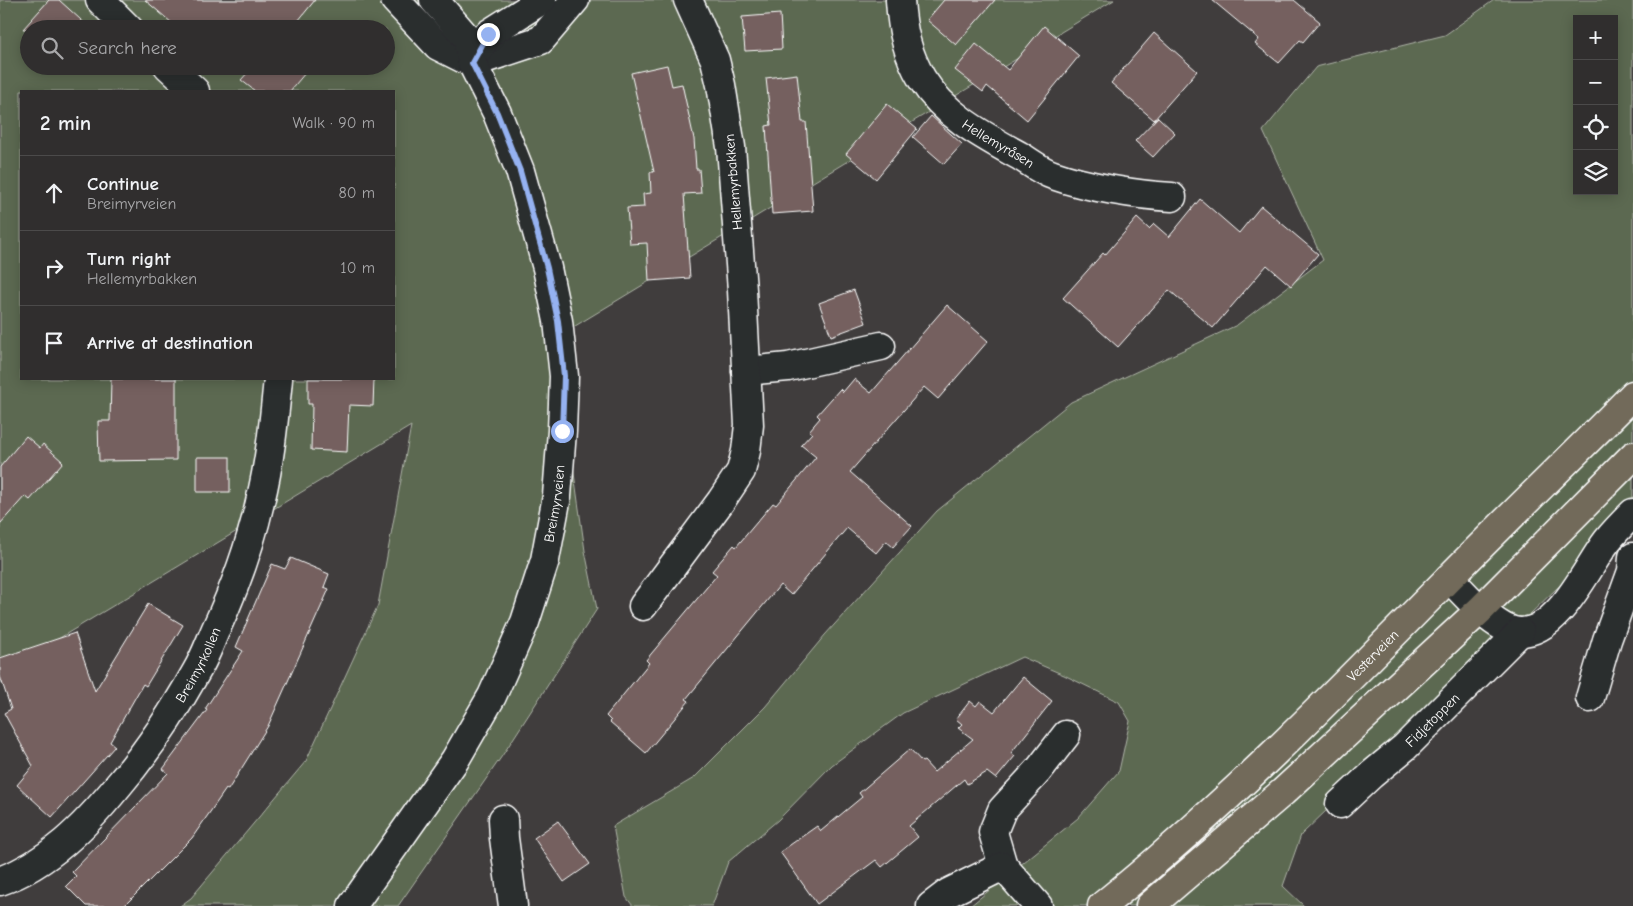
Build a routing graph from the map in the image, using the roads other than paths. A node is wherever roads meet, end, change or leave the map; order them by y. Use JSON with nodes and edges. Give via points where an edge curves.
{"nodes":[{"id":1,"x":100,"y":0,"type":"edge"},
{"id":2,"x":395,"y":0,"type":"edge"},
{"id":3,"x":434,"y":0,"type":"edge"},
{"id":4,"x":542,"y":0,"type":"edge"},
{"id":5,"x":575,"y":0,"type":"edge"},
{"id":6,"x":688,"y":0,"type":"edge"},
{"id":7,"x":900,"y":0,"type":"edge"},
{"id":8,"x":120,"y":20,"type":"edge"},
{"id":9,"x":472,"y":63,"type":"junction"},
{"id":10,"x":178,"y":75,"type":"edge"},
{"id":11,"x":194,"y":90,"type":"edge"},
{"id":12,"x":1172,"y":197,"type":"dead end"},
{"id":13,"x":881,"y":346,"type":"dead end"},
{"id":14,"x":746,"y":371,"type":"junction"},
{"id":15,"x":278,"y":380,"type":"edge"},
{"id":16,"x":1633,"y":395,"type":"edge"},
{"id":17,"x":1633,"y":456,"type":"edge"},
{"id":18,"x":1630,"y":515,"type":"edge"},
{"id":19,"x":1633,"y":550,"type":"edge"},
{"id":20,"x":1633,"y":557,"type":"edge"},
{"id":21,"x":1449,"y":578,"type":"junction"},
{"id":22,"x":643,"y":606,"type":"dead end"},
{"id":23,"x":1480,"y":610,"type":"junction"},
{"id":24,"x":1520,"y":632,"type":"junction"},
{"id":25,"x":1590,"y":698,"type":"dead end"},
{"id":26,"x":1066,"y":735,"type":"dead end"},
{"id":27,"x":1340,"y":804,"type":"dead end"},
{"id":28,"x":503,"y":820,"type":"dead end"},
{"id":29,"x":1004,"y":866,"type":"junction"},
{"id":30,"x":0,"y":881,"type":"edge"},
{"id":31,"x":352,"y":906,"type":"edge"},
{"id":32,"x":513,"y":906,"type":"edge"},
{"id":33,"x":931,"y":906,"type":"edge"},
{"id":34,"x":1038,"y":906,"type":"edge"},
{"id":35,"x":1102,"y":906,"type":"edge"},
{"id":36,"x":1150,"y":906,"type":"edge"}],
"edges":[{"from":1,"to":8,"type":"street"},
{"from":2,"to":9,"type":"street","via":[[438,46]]},
{"from":3,"to":9,"type":"street","name":"Breimyrveien","via":[[467,38]]},
{"from":4,"to":9,"type":"street","via":[[488,34]]},
{"from":5,"to":9,"type":"street","via":[[540,40]]},
{"from":6,"to":14,"type":"street","name":"Hellemyrbakken","via":[[715,60],[731,147]]},
{"from":7,"to":12,"type":"street","name":"Hellemyråsen","via":[[902,28],[923,80],[948,110],[971,128],[1052,175],[1100,187]]},
{"from":9,"to":31,"type":"street","name":"Breimyrveien","via":[[497,113],[520,171],[558,321],[564,376],[557,496],[545,560],[525,622],[492,696],[455,760]]},
{"from":10,"to":11,"type":"street"},
{"from":13,"to":14,"type":"street","via":[[788,367]]},
{"from":14,"to":22,"type":"street","name":"Hellemyrbakken","via":[[749,425],[741,471]]},
{"from":15,"to":30,"type":"street","name":"Breimyrkollen","via":[[270,452],[260,502],[242,565],[198,671],[140,760],[99,809],[42,860]]},
{"from":16,"to":21,"type":"highway","name":"Vesterveien"},
{"from":17,"to":23,"type":"highway"},
{"from":18,"to":19,"type":"street","name":"Fidjetoppen"},
{"from":18,"to":24,"type":"street","name":"Fidjetoppen","via":[[1608,540],[1555,616],[1534,630]]},
{"from":20,"to":25,"type":"street","via":[[1632,571]]},
{"from":21,"to":23,"type":"street"},
{"from":21,"to":35,"type":"highway","name":"Vesterveien","via":[[1261,766]]},
{"from":23,"to":24,"type":"street","via":[[1496,622]]},
{"from":23,"to":36,"type":"highway","via":[[1283,792]]},
{"from":24,"to":27,"type":"street","name":"Fidjetoppen","via":[[1405,747]]},
{"from":26,"to":29,"type":"street","via":[[1002,810],[994,832]]},
{"from":28,"to":32,"type":"street"},
{"from":29,"to":33,"type":"street","via":[[948,893]]},
{"from":29,"to":34,"type":"street"}]}
